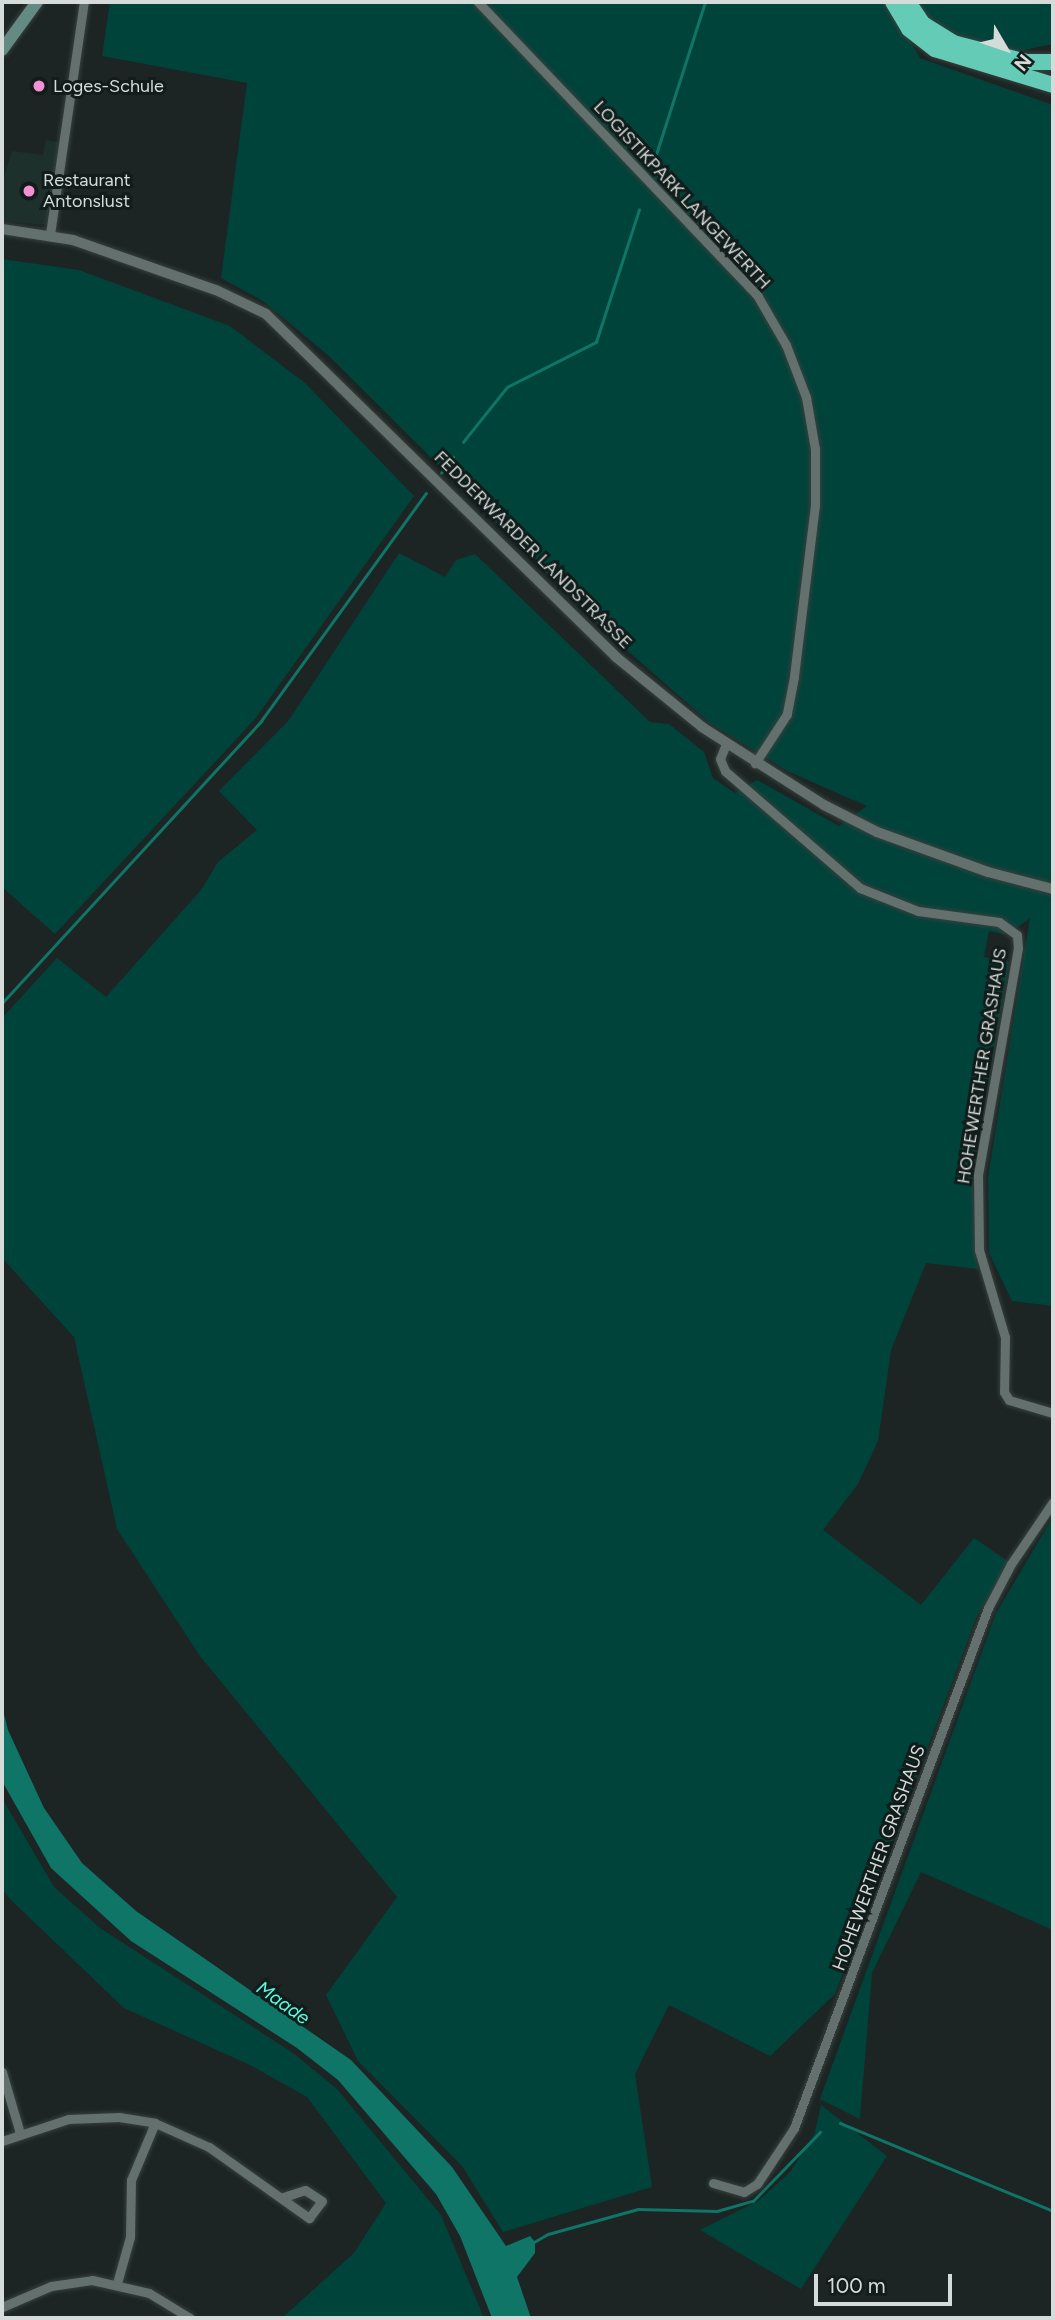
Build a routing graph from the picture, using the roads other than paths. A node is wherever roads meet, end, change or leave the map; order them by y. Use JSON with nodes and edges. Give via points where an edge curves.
{"nodes":[{"id":1,"x":37,"y":2,"type":"edge"},
{"id":2,"x":84,"y":2,"type":"edge"},
{"id":3,"x":478,"y":2,"type":"edge"},
{"id":4,"x":893,"y":2,"type":"edge"},
{"id":5,"x":908,"y":2,"type":"edge"},
{"id":6,"x":2,"y":50,"type":"edge"},
{"id":7,"x":1053,"y":62,"type":"edge"},
{"id":8,"x":1053,"y":85,"type":"edge"},
{"id":9,"x":2,"y":229,"type":"edge"},
{"id":10,"x":50,"y":234,"type":"junction"},
{"id":11,"x":726,"y":744,"type":"junction"},
{"id":12,"x":755,"y":763,"type":"junction"},
{"id":13,"x":1053,"y":889,"type":"edge"},
{"id":14,"x":1053,"y":1413,"type":"edge"},
{"id":15,"x":1053,"y":1502,"type":"edge"},
{"id":16,"x":2,"y":2071,"type":"edge"},
{"id":17,"x":155,"y":2123,"type":"junction"},
{"id":18,"x":20,"y":2133,"type":"junction"},
{"id":19,"x":2,"y":2141,"type":"edge"},
{"id":20,"x":713,"y":2183,"type":"dead end"},
{"id":21,"x":283,"y":2197,"type":"dead end"},
{"id":22,"x":117,"y":2283,"type":"junction"},
{"id":23,"x":2,"y":2307,"type":"edge"},
{"id":24,"x":190,"y":2318,"type":"edge"}],
"edges":[{"from":1,"to":6,"type":"main road"},
{"from":2,"to":10,"type":"street"},
{"from":3,"to":12,"type":"street","name":"LOGISTIKPARK LANGEWERTH","via":[[757,295],[786,345],[806,397],[815,449],[815,505],[794,677],[787,714]]},
{"from":4,"to":8,"type":"highway","via":[[909,29],[935,49]]},
{"from":5,"to":7,"type":"highway","via":[[923,24],[953,43],[1027,62]]},
{"from":9,"to":10,"type":"street","name":"FEDDERWARDER LANDSTRASSE"},
{"from":10,"to":11,"type":"street","name":"FEDDERWARDER LANDSTRASSE","via":[[216,290],[277,323],[616,657]]},
{"from":11,"to":12,"type":"street","name":"FEDDERWARDER LANDSTRASSE"},
{"from":11,"to":14,"type":"street","name":"HOHEWERTHER GRASHAUS","via":[[720,759],[725,771],[860,888],[918,911],[999,922],[1017,935],[978,1176],[979,1250],[1005,1337],[1004,1392],[1009,1400]]},
{"from":12,"to":13,"type":"street","name":"FEDDERWARDER LANDSTRASSE","via":[[877,832],[988,872]]},
{"from":15,"to":20,"type":"street","name":"HOHEWERTHER GRASHAUS","via":[[988,1608],[794,2128],[757,2184],[744,2192]]},
{"from":16,"to":18,"type":"street"},
{"from":17,"to":18,"type":"street","via":[[92,2117]]},
{"from":17,"to":21,"type":"street","via":[[209,2147]]},
{"from":17,"to":22,"type":"street","via":[[131,2179],[131,2237]]},
{"from":18,"to":19,"type":"street"},
{"from":22,"to":23,"type":"street","via":[[72,2281]]},
{"from":22,"to":24,"type":"street","via":[[149,2293]]}]}
